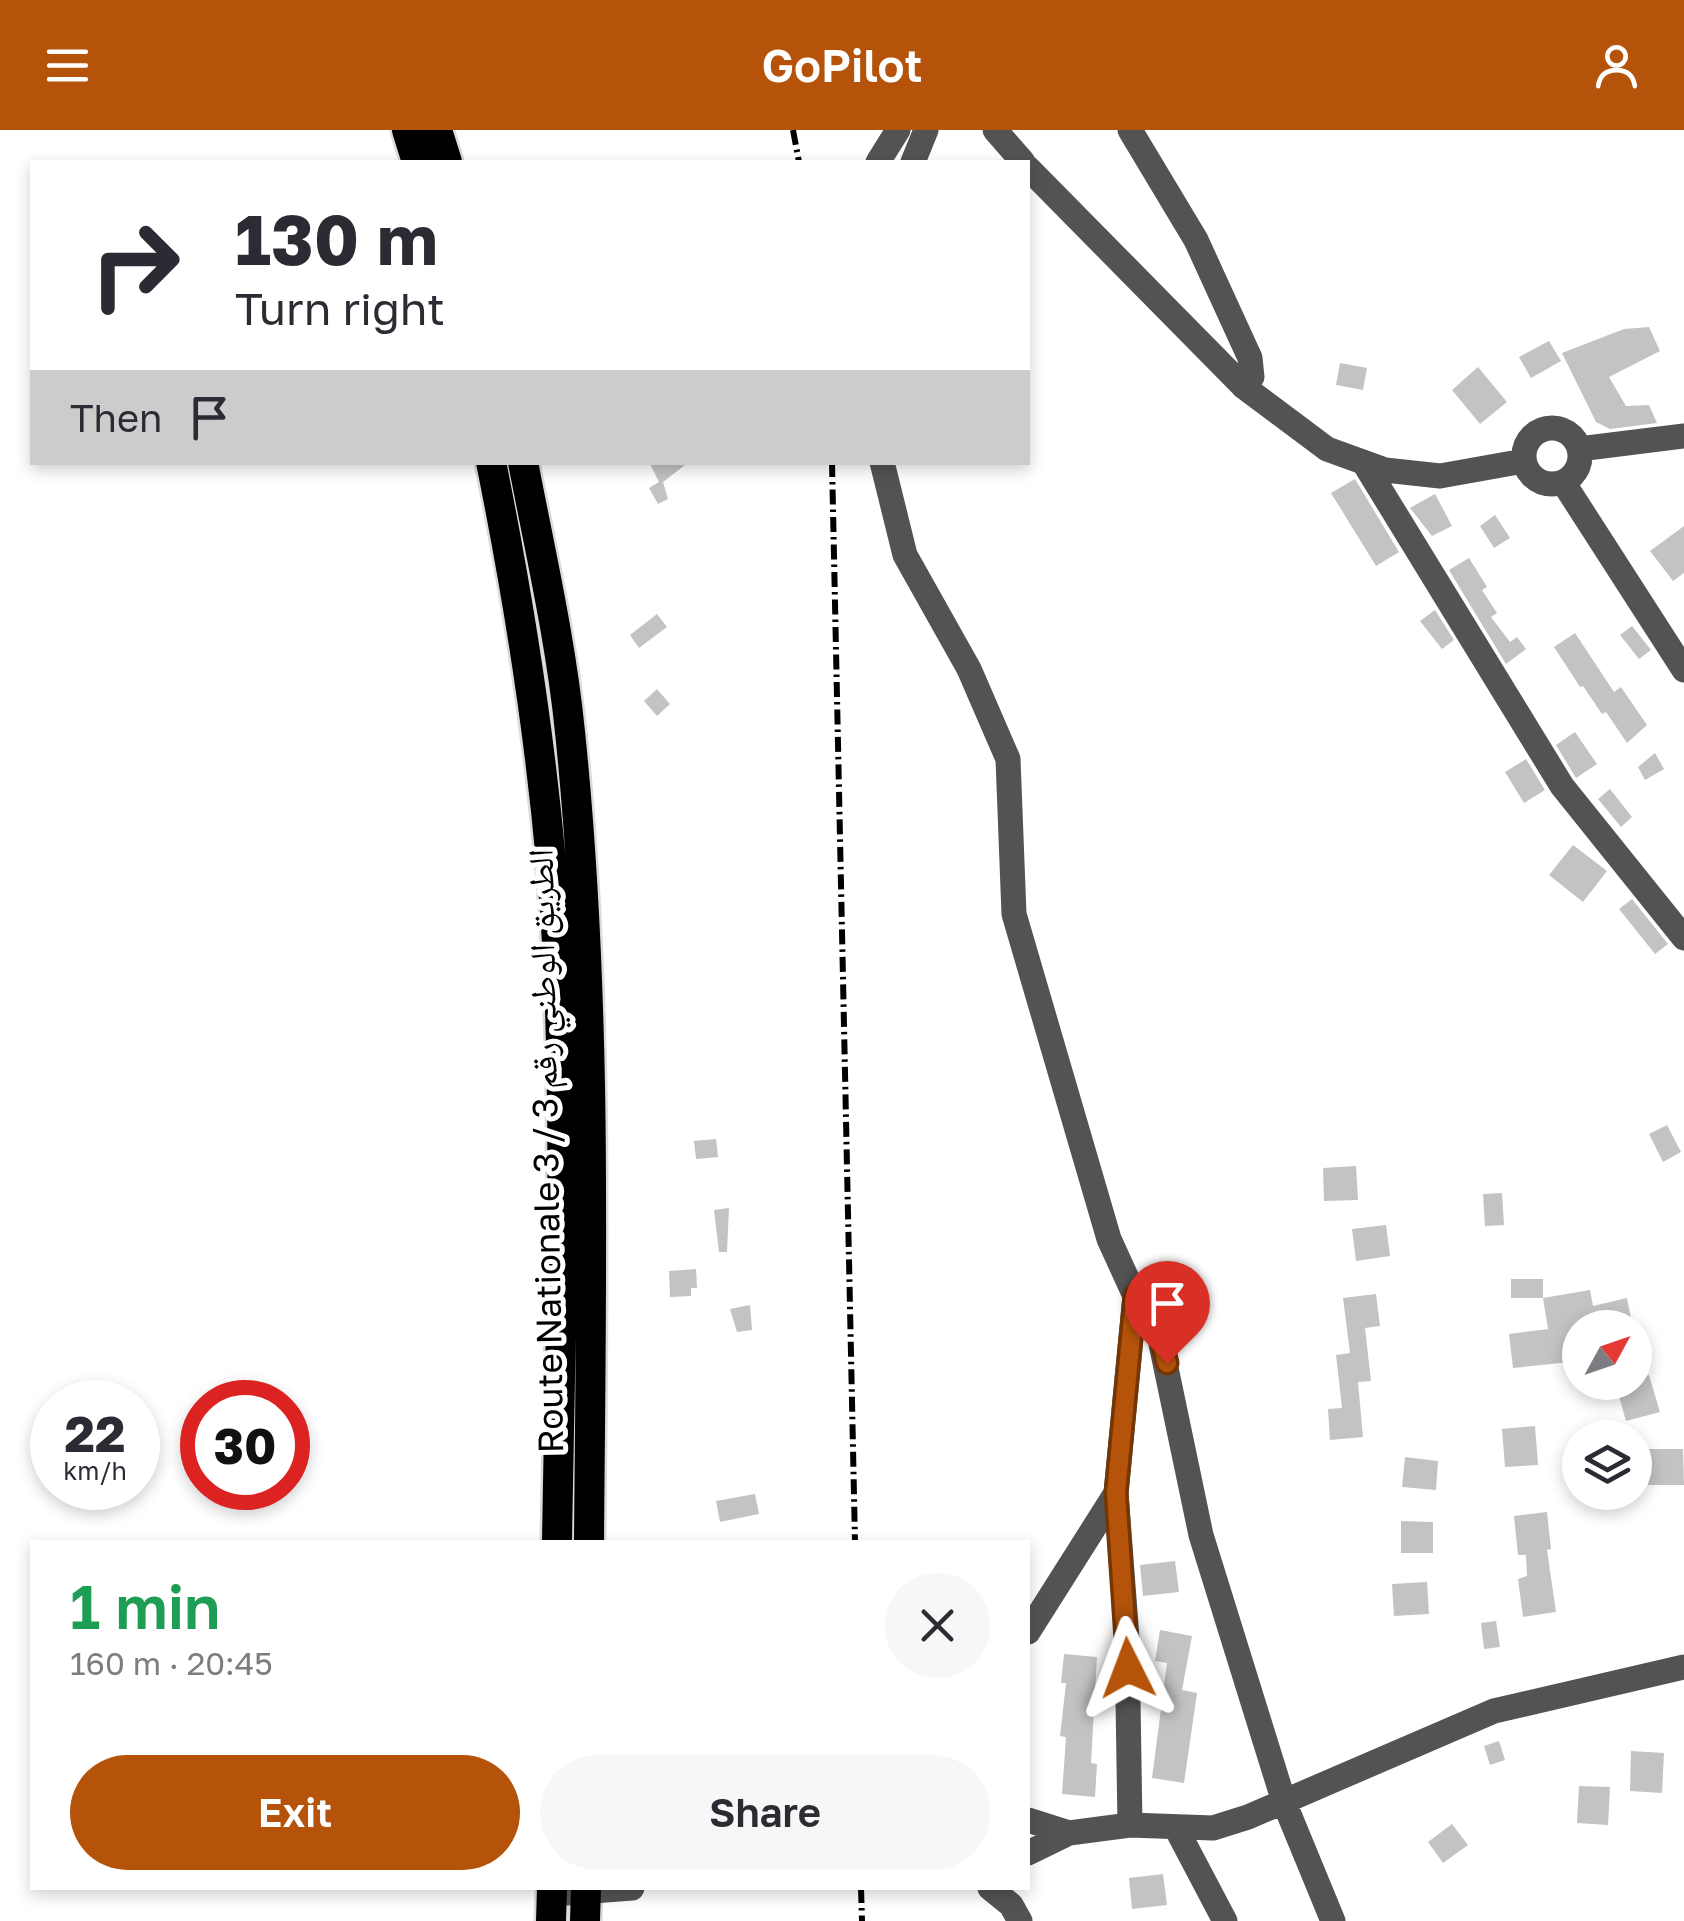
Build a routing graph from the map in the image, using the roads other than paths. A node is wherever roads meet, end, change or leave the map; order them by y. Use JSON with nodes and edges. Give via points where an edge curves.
{"nodes":[{"id":1,"x":407,"y":130,"type":"edge"},
{"id":2,"x":437,"y":130,"type":"edge"},
{"id":3,"x":898,"y":130,"type":"edge"},
{"id":4,"x":926,"y":130,"type":"edge"},
{"id":5,"x":994,"y":130,"type":"edge"},
{"id":6,"x":1130,"y":130,"type":"edge"},
{"id":7,"x":416,"y":160,"type":"edge"},
{"id":8,"x":446,"y":160,"type":"edge"},
{"id":9,"x":879,"y":160,"type":"edge"},
{"id":10,"x":914,"y":160,"type":"edge"},
{"id":11,"x":1020,"y":160,"type":"edge"},
{"id":12,"x":1030,"y":170,"type":"edge"},
{"id":13,"x":1244,"y":388,"type":"junction"},
{"id":14,"x":1684,"y":436,"type":"edge"},
{"id":15,"x":1579,"y":449,"type":"junction"},
{"id":16,"x":1524,"y":461,"type":"junction"},
{"id":17,"x":1364,"y":462,"type":"junction"},
{"id":18,"x":492,"y":465,"type":"edge"},
{"id":19,"x":524,"y":465,"type":"edge"},
{"id":20,"x":883,"y":465,"type":"edge"},
{"id":21,"x":1563,"y":482,"type":"junction"},
{"id":22,"x":1684,"y":670,"type":"edge"},
{"id":23,"x":1684,"y":938,"type":"edge"},
{"id":24,"x":1135,"y":1296,"type":"junction"},
{"id":25,"x":1116,"y":1493,"type":"junction"},
{"id":26,"x":557,"y":1540,"type":"edge"},
{"id":27,"x":589,"y":1540,"type":"edge"},
{"id":28,"x":1030,"y":1629,"type":"edge"},
{"id":29,"x":1684,"y":1667,"type":"edge"},
{"id":30,"x":1284,"y":1802,"type":"junction"},
{"id":31,"x":1030,"y":1821,"type":"edge"},
{"id":32,"x":1130,"y":1824,"type":"junction"},
{"id":33,"x":1176,"y":1828,"type":"junction"},
{"id":34,"x":1069,"y":1833,"type":"junction"},
{"id":35,"x":1030,"y":1852,"type":"edge"},
{"id":36,"x":624,"y":1890,"type":"edge"},
{"id":37,"x":992,"y":1890,"type":"edge"},
{"id":38,"x":586,"y":1900,"type":"edge"},
{"id":39,"x":551,"y":1901,"type":"edge"},
{"id":40,"x":1020,"y":1921,"type":"edge"},
{"id":41,"x":1225,"y":1921,"type":"edge"},
{"id":42,"x":1333,"y":1921,"type":"edge"}],
"edges":[{"from":1,"to":7,"type":"highway"},
{"from":2,"to":8,"type":"highway"},
{"from":3,"to":9,"type":"street"},
{"from":4,"to":10,"type":"street"},
{"from":5,"to":11,"type":"street"},
{"from":6,"to":13,"type":"street","via":[[1196,240],[1250,358],[1252,377]]},
{"from":12,"to":13,"type":"street"},
{"from":13,"to":17,"type":"street","via":[[1327,449]]},
{"from":14,"to":15,"type":"street"},
{"from":15,"to":16,"type":"street","via":[[1572,436],[1546,428],[1525,446]]},
{"from":15,"to":21,"type":"street","via":[[1579,462]]},
{"from":16,"to":17,"type":"street","via":[[1440,476]]},
{"from":16,"to":21,"type":"street","via":[[1538,480]]},
{"from":17,"to":23,"type":"street","via":[[1562,786]]},
{"from":18,"to":26,"type":"highway","name":"Route Nationale 3 / الطريق الوطني رقم 3","via":[[524,631],[558,956],[563,1166]]},
{"from":19,"to":27,"type":"highway","name":"Route Nationale 3 / الطريق الوطني رقم 3","via":[[570,728],[587,944]]},
{"from":20,"to":24,"type":"street","via":[[905,555],[969,669],[1008,759],[1014,914],[1109,1239]]},
{"from":21,"to":22,"type":"street"},
{"from":24,"to":25,"type":"street"},
{"from":24,"to":30,"type":"street","via":[[1156,1320],[1201,1534]]},
{"from":25,"to":28,"type":"street"},
{"from":25,"to":32,"type":"street","via":[[1128,1638]]},
{"from":29,"to":30,"type":"street","via":[[1494,1711]]},
{"from":30,"to":33,"type":"street","via":[[1213,1828]]},
{"from":30,"to":42,"type":"street"},
{"from":31,"to":34,"type":"street"},
{"from":32,"to":33,"type":"street"},
{"from":32,"to":34,"type":"street"},
{"from":33,"to":41,"type":"street"},
{"from":34,"to":35,"type":"street"},
{"from":36,"to":38,"type":"street"},
{"from":37,"to":40,"type":"street"},
{"from":38,"to":39,"type":"street"}]}
